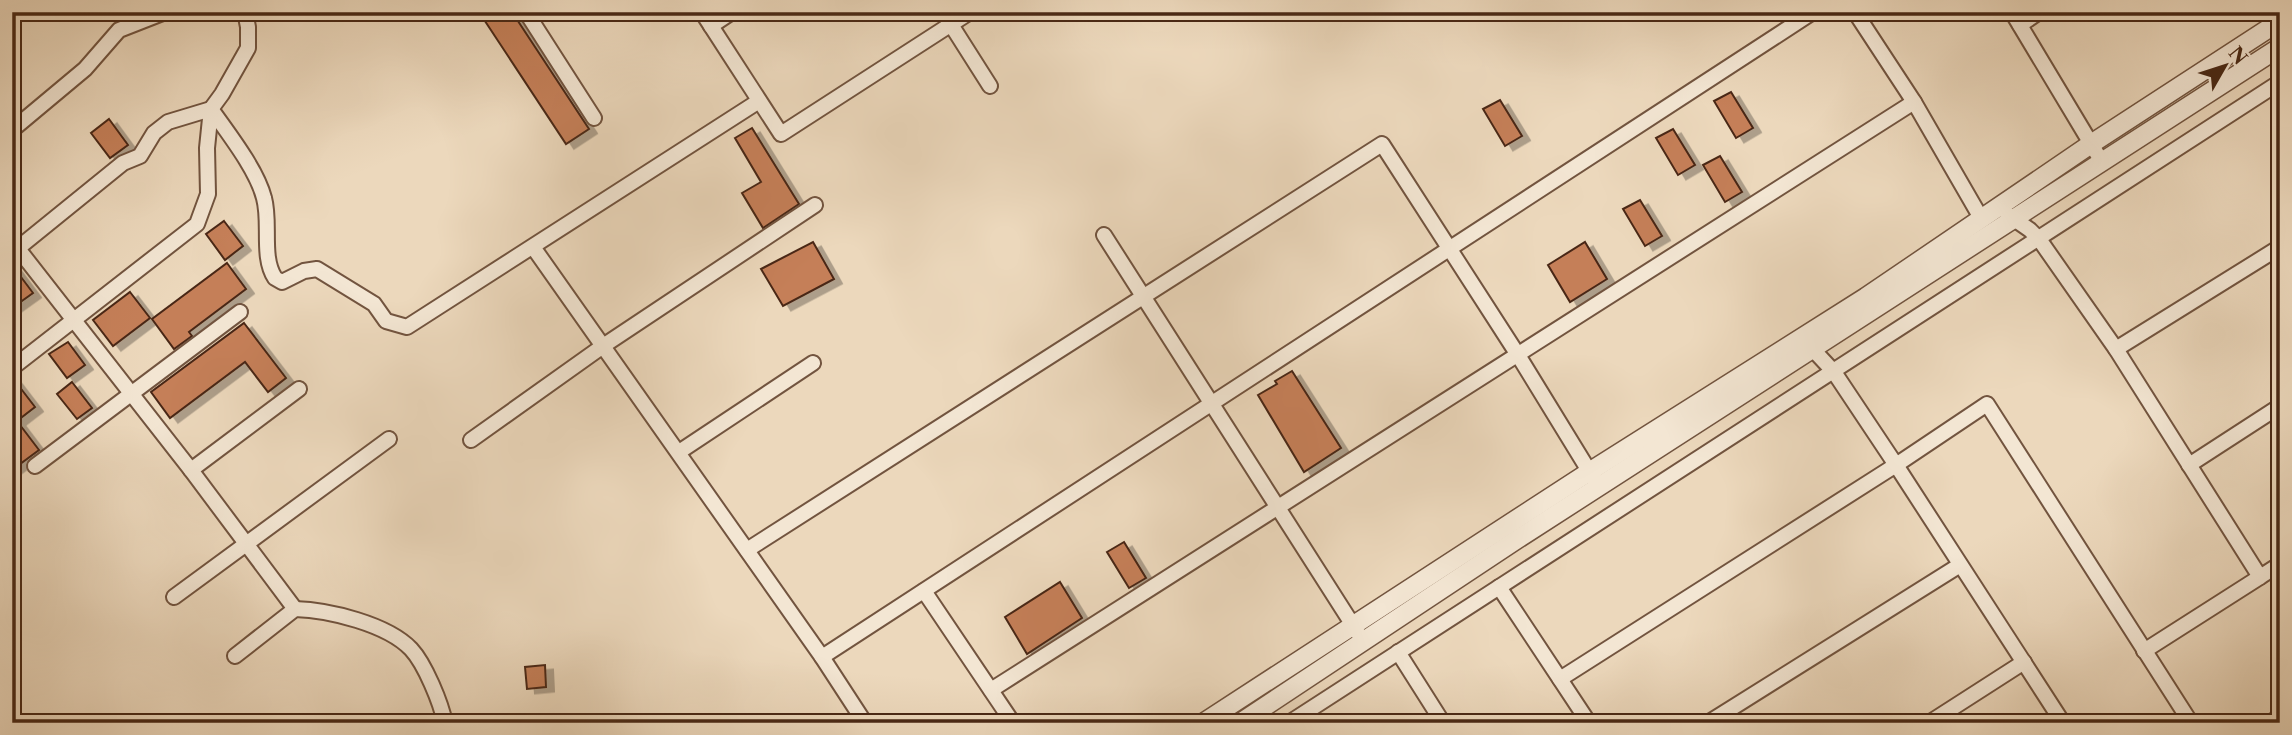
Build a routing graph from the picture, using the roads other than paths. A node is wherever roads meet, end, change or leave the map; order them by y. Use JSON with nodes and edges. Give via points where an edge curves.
{"nodes":[{"id":1,"x":165,"y":12,"type":"edge"},
{"id":2,"x":244,"y":12,"type":"edge"},
{"id":3,"x":526,"y":12,"type":"edge"},
{"id":4,"x":702,"y":12,"type":"edge"},
{"id":5,"x":732,"y":12,"type":"edge"},
{"id":6,"x":970,"y":12,"type":"edge"},
{"id":7,"x":1813,"y":12,"type":"edge"},
{"id":8,"x":1855,"y":12,"type":"edge"},
{"id":9,"x":2039,"y":12,"type":"edge"},
{"id":10,"x":947,"y":18,"type":"edge"},
{"id":11,"x":2016,"y":18,"type":"edge"},
{"id":12,"x":2280,"y":21,"type":"edge"},
{"id":13,"x":711,"y":26,"type":"junction"},
{"id":14,"x":2280,"y":47,"type":"edge"},
{"id":15,"x":2280,"y":82,"type":"edge"},
{"id":16,"x":990,"y":86,"type":"dead end"},
{"id":17,"x":759,"y":101,"type":"junction"},
{"id":18,"x":1914,"y":102,"type":"junction"},
{"id":19,"x":211,"y":109,"type":"junction"},
{"id":20,"x":594,"y":118,"type":"dead end"},
{"id":21,"x":12,"y":130,"type":"edge"},
{"id":22,"x":2091,"y":144,"type":"junction"},
{"id":23,"x":2102,"y":162,"type":"junction"},
{"id":24,"x":815,"y":205,"type":"dead end"},
{"id":25,"x":1999,"y":206,"type":"junction"},
{"id":26,"x":1981,"y":218,"type":"junction"},
{"id":27,"x":2013,"y":220,"type":"junction"},
{"id":28,"x":1104,"y":235,"type":"dead end"},
{"id":29,"x":2039,"y":239,"type":"junction"},
{"id":30,"x":14,"y":247,"type":"edge"},
{"id":31,"x":533,"y":247,"type":"junction"},
{"id":32,"x":2280,"y":247,"type":"edge"},
{"id":33,"x":1449,"y":249,"type":"junction"},
{"id":34,"x":1143,"y":296,"type":"junction"},
{"id":35,"x":240,"y":312,"type":"dead end"},
{"id":36,"x":74,"y":321,"type":"junction"},
{"id":37,"x":1807,"y":344,"type":"junction"},
{"id":38,"x":603,"y":346,"type":"junction"},
{"id":39,"x":2116,"y":349,"type":"junction"},
{"id":40,"x":1518,"y":355,"type":"junction"},
{"id":41,"x":813,"y":363,"type":"dead end"},
{"id":42,"x":12,"y":368,"type":"edge"},
{"id":43,"x":1834,"y":372,"type":"junction"},
{"id":44,"x":299,"y":389,"type":"dead end"},
{"id":45,"x":131,"y":395,"type":"junction"},
{"id":46,"x":1211,"y":404,"type":"junction"},
{"id":47,"x":2280,"y":406,"type":"edge"},
{"id":48,"x":388,"y":439,"type":"dead end"},
{"id":49,"x":471,"y":440,"type":"dead end"},
{"id":50,"x":679,"y":452,"type":"junction"},
{"id":51,"x":1896,"y":465,"type":"junction"},
{"id":52,"x":2189,"y":465,"type":"junction"},
{"id":53,"x":34,"y":466,"type":"dead end"},
{"id":54,"x":191,"y":470,"type":"junction"},
{"id":55,"x":1594,"y":480,"type":"junction"},
{"id":56,"x":1277,"y":508,"type":"junction"},
{"id":57,"x":247,"y":544,"type":"junction"},
{"id":58,"x":747,"y":550,"type":"junction"},
{"id":59,"x":2280,"y":564,"type":"edge"},
{"id":60,"x":1960,"y":565,"type":"junction"},
{"id":61,"x":2260,"y":577,"type":"junction"},
{"id":62,"x":1499,"y":587,"type":"junction"},
{"id":63,"x":924,"y":591,"type":"junction"},
{"id":64,"x":174,"y":597,"type":"dead end"},
{"id":65,"x":295,"y":609,"type":"junction"},
{"id":66,"x":1358,"y":634,"type":"junction"},
{"id":67,"x":2144,"y":650,"type":"junction"},
{"id":68,"x":1398,"y":652,"type":"junction"},
{"id":69,"x":235,"y":656,"type":"dead end"},
{"id":70,"x":822,"y":657,"type":"junction"},
{"id":71,"x":2024,"y":662,"type":"junction"},
{"id":72,"x":1560,"y":679,"type":"junction"},
{"id":73,"x":991,"y":690,"type":"junction"},
{"id":74,"x":2280,"y":716,"type":"edge"},
{"id":75,"x":445,"y":723,"type":"edge"},
{"id":76,"x":865,"y":723,"type":"edge"},
{"id":77,"x":1013,"y":723,"type":"edge"},
{"id":78,"x":1203,"y":723,"type":"edge"},
{"id":79,"x":1240,"y":723,"type":"edge"},
{"id":80,"x":1289,"y":723,"type":"edge"},
{"id":81,"x":1443,"y":723,"type":"edge"},
{"id":82,"x":1589,"y":723,"type":"edge"},
{"id":83,"x":1708,"y":723,"type":"edge"},
{"id":84,"x":1929,"y":723,"type":"edge"},
{"id":85,"x":2063,"y":723,"type":"edge"},
{"id":86,"x":2191,"y":723,"type":"edge"},
{"id":87,"x":2270,"y":723,"type":"edge"}],
"edges":[{"from":1,"to":21,"type":"street","via":[[119,30],[85,69]]},
{"from":2,"to":19,"type":"street","via":[[248,48]]},
{"from":3,"to":20,"type":"street"},
{"from":4,"to":13,"type":"street"},
{"from":5,"to":13,"type":"street"},
{"from":6,"to":10,"type":"street"},
{"from":7,"to":33,"type":"street"},
{"from":8,"to":18,"type":"street"},
{"from":9,"to":11,"type":"street"},
{"from":10,"to":16,"type":"street"},
{"from":10,"to":17,"type":"street","via":[[781,134]]},
{"from":11,"to":22,"type":"street"},
{"from":12,"to":22,"type":"street"},
{"from":13,"to":17,"type":"street"},
{"from":14,"to":23,"type":"street"},
{"from":15,"to":29,"type":"street"},
{"from":17,"to":31,"type":"street"},
{"from":18,"to":26,"type":"street"},
{"from":18,"to":40,"type":"street"},
{"from":19,"to":30,"type":"street","via":[[168,122],[154,133],[140,156],[123,163]]},
{"from":19,"to":31,"type":"street","via":[[264,196],[268,257],[278,281],[317,269],[374,304],[386,321],[407,327]]},
{"from":19,"to":36,"type":"street","via":[[208,194],[197,224]]},
{"from":22,"to":23,"type":"street"},
{"from":22,"to":25,"type":"street"},
{"from":23,"to":27,"type":"street"},
{"from":24,"to":38,"type":"street"},
{"from":25,"to":26,"type":"street"},
{"from":25,"to":27,"type":"street"},
{"from":26,"to":37,"type":"street"},
{"from":27,"to":29,"type":"street"},
{"from":27,"to":37,"type":"street"},
{"from":28,"to":34,"type":"street"},
{"from":29,"to":39,"type":"street"},
{"from":29,"to":43,"type":"street"},
{"from":30,"to":36,"type":"street"},
{"from":31,"to":38,"type":"street"},
{"from":32,"to":39,"type":"street"},
{"from":33,"to":34,"type":"street","via":[[1382,144]]},
{"from":33,"to":40,"type":"street"},
{"from":33,"to":46,"type":"street"},
{"from":34,"to":46,"type":"street"},
{"from":34,"to":58,"type":"street"},
{"from":35,"to":45,"type":"street"},
{"from":36,"to":42,"type":"street"},
{"from":36,"to":45,"type":"street"},
{"from":37,"to":43,"type":"street"},
{"from":37,"to":55,"type":"street"},
{"from":38,"to":49,"type":"street"},
{"from":38,"to":50,"type":"street"},
{"from":39,"to":52,"type":"street"},
{"from":40,"to":55,"type":"street"},
{"from":40,"to":56,"type":"street"},
{"from":41,"to":50,"type":"street"},
{"from":43,"to":51,"type":"street"},
{"from":43,"to":62,"type":"street"},
{"from":44,"to":54,"type":"street"},
{"from":45,"to":53,"type":"street"},
{"from":45,"to":54,"type":"street"},
{"from":46,"to":56,"type":"street"},
{"from":46,"to":63,"type":"street"},
{"from":47,"to":52,"type":"street"},
{"from":48,"to":57,"type":"street"},
{"from":50,"to":58,"type":"street"},
{"from":51,"to":60,"type":"street"},
{"from":51,"to":67,"type":"street","via":[[1987,404]]},
{"from":51,"to":72,"type":"street"},
{"from":52,"to":61,"type":"street"},
{"from":54,"to":57,"type":"street"},
{"from":55,"to":66,"type":"street"},
{"from":56,"to":66,"type":"street"},
{"from":56,"to":73,"type":"street"},
{"from":57,"to":64,"type":"street"},
{"from":57,"to":65,"type":"street"},
{"from":58,"to":70,"type":"street"},
{"from":59,"to":61,"type":"street"},
{"from":60,"to":71,"type":"street"},
{"from":60,"to":83,"type":"street"},
{"from":61,"to":67,"type":"street"},
{"from":62,"to":68,"type":"street"},
{"from":62,"to":72,"type":"street"},
{"from":63,"to":70,"type":"street"},
{"from":63,"to":73,"type":"street"},
{"from":65,"to":69,"type":"street"},
{"from":65,"to":75,"type":"street","via":[[367,622],[412,649],[433,686]]},
{"from":66,"to":78,"type":"street"},
{"from":66,"to":79,"type":"street"},
{"from":67,"to":86,"type":"street"},
{"from":68,"to":80,"type":"street"},
{"from":68,"to":81,"type":"street"},
{"from":70,"to":76,"type":"street"},
{"from":71,"to":84,"type":"street"},
{"from":71,"to":85,"type":"street"},
{"from":72,"to":82,"type":"street"},
{"from":73,"to":77,"type":"street"},
{"from":74,"to":87,"type":"street"}]}
